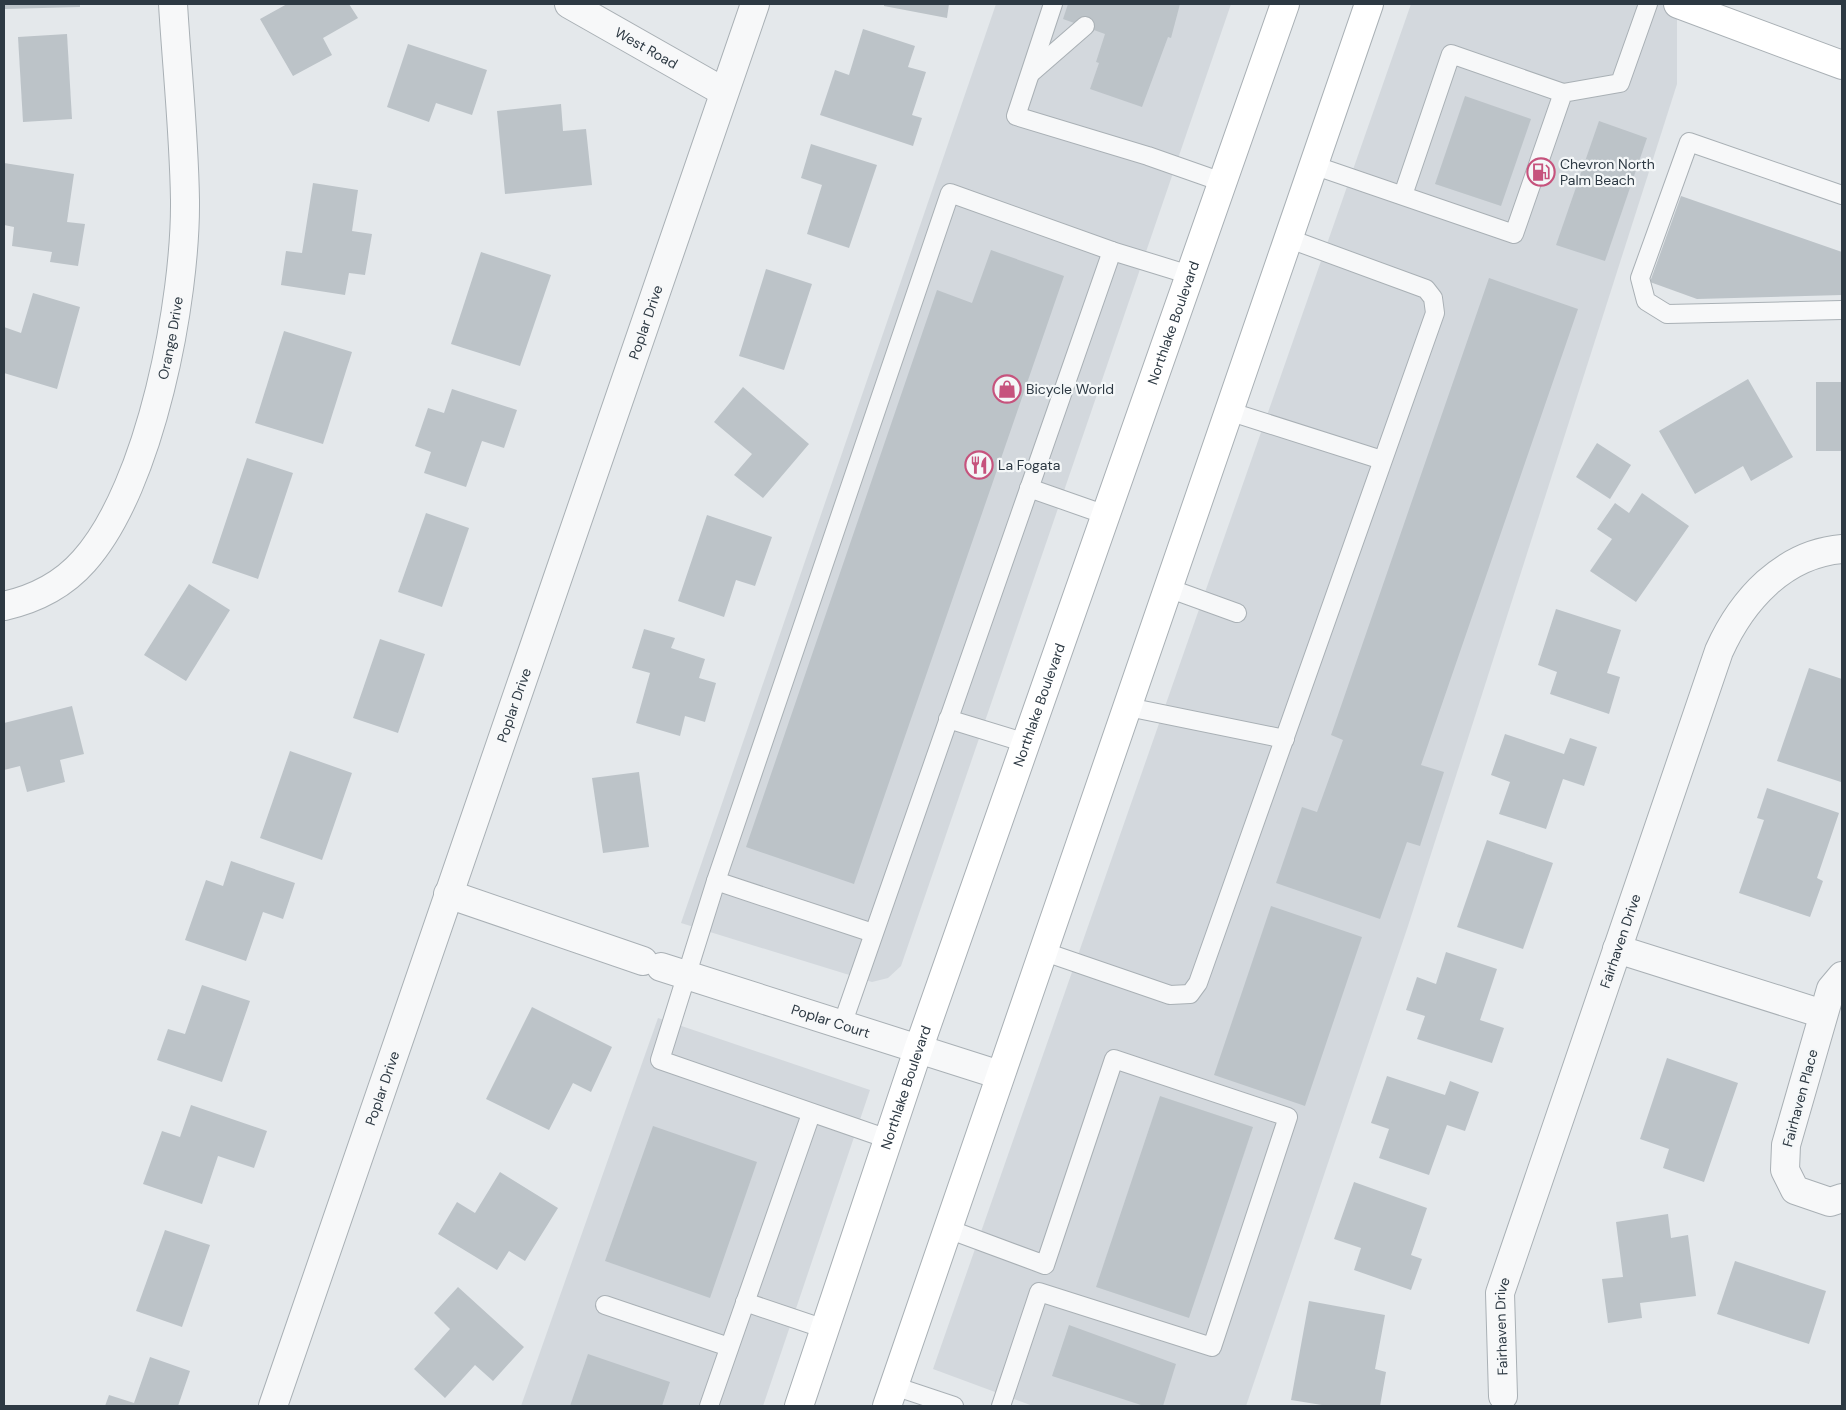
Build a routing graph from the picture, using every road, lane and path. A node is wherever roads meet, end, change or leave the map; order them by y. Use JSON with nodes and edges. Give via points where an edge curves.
{"nodes":[{"id":1,"x":174,"y":4,"type":"edge"},
{"id":2,"x":568,"y":4,"type":"edge"},
{"id":3,"x":755,"y":4,"type":"edge"},
{"id":4,"x":1053,"y":4,"type":"edge"},
{"id":5,"x":1285,"y":4,"type":"edge"},
{"id":6,"x":1369,"y":4,"type":"edge"},
{"id":7,"x":1648,"y":4,"type":"edge"},
{"id":8,"x":1678,"y":4,"type":"edge"},
{"id":9,"x":1085,"y":26,"type":"dead end"},
{"id":10,"x":1842,"y":65,"type":"edge"},
{"id":11,"x":1029,"y":75,"type":"junction"},
{"id":12,"x":724,"y":92,"type":"junction"},
{"id":13,"x":1563,"y":93,"type":"junction"},
{"id":14,"x":1313,"y":165,"type":"junction"},
{"id":15,"x":1222,"y":182,"type":"junction"},
{"id":16,"x":1842,"y":195,"type":"edge"},
{"id":17,"x":1403,"y":196,"type":"junction"},
{"id":18,"x":1287,"y":238,"type":"junction"},
{"id":19,"x":1112,"y":252,"type":"junction"},
{"id":20,"x":1190,"y":275,"type":"junction"},
{"id":21,"x":1842,"y":310,"type":"edge"},
{"id":22,"x":1228,"y":411,"type":"junction"},
{"id":23,"x":1382,"y":460,"type":"junction"},
{"id":24,"x":1029,"y":488,"type":"junction"},
{"id":25,"x":1106,"y":515,"type":"junction"},
{"id":26,"x":1842,"y":549,"type":"edge"},
{"id":27,"x":1168,"y":588,"type":"junction"},
{"id":28,"x":4,"y":606,"type":"edge"},
{"id":29,"x":1237,"y":612,"type":"dead end"},
{"id":30,"x":1128,"y":707,"type":"junction"},
{"id":31,"x":948,"y":719,"type":"junction"},
{"id":32,"x":1285,"y":739,"type":"junction"},
{"id":33,"x":1026,"y":743,"type":"junction"},
{"id":34,"x":716,"y":881,"type":"junction"},
{"id":35,"x":448,"y":894,"type":"junction"},
{"id":36,"x":873,"y":933,"type":"junction"},
{"id":37,"x":1617,"y":950,"type":"junction"},
{"id":38,"x":1042,"y":951,"type":"junction"},
{"id":39,"x":663,"y":968,"type":"junction"},
{"id":40,"x":1842,"y":976,"type":"edge"},
{"id":41,"x":1823,"y":1014,"type":"junction"},
{"id":42,"x":842,"y":1025,"type":"junction"},
{"id":43,"x":918,"y":1050,"type":"junction"},
{"id":44,"x":1000,"y":1075,"type":"junction"},
{"id":45,"x":811,"y":1114,"type":"junction"},
{"id":46,"x":888,"y":1139,"type":"junction"},
{"id":47,"x":1842,"y":1198,"type":"edge"},
{"id":48,"x":948,"y":1229,"type":"junction"},
{"id":49,"x":1045,"y":1265,"type":"junction"},
{"id":50,"x":1039,"y":1292,"type":"junction"},
{"id":51,"x":745,"y":1302,"type":"junction"},
{"id":52,"x":605,"y":1305,"type":"dead end"},
{"id":53,"x":825,"y":1329,"type":"junction"},
{"id":54,"x":729,"y":1347,"type":"junction"},
{"id":55,"x":891,"y":1396,"type":"edge"},
{"id":56,"x":1503,"y":1396,"type":"dead end"},
{"id":57,"x":273,"y":1406,"type":"edge"},
{"id":58,"x":709,"y":1406,"type":"edge"},
{"id":59,"x":799,"y":1406,"type":"edge"},
{"id":60,"x":954,"y":1406,"type":"edge"},
{"id":61,"x":1001,"y":1406,"type":"edge"}],
"edges":[{"from":1,"to":28,"type":"street","name":"Orange Drive","via":[[185,200],[182,263],[163,377],[148,432],[108,531],[84,562],[60,583],[31,600]]},
{"from":2,"to":12,"type":"street","name":"West Road"},
{"from":3,"to":12,"type":"street","name":"Poplar Drive"},
{"from":4,"to":11,"type":"lane"},
{"from":5,"to":15,"type":"main road","name":"Northlake Boulevard"},
{"from":6,"to":14,"type":"main road"},
{"from":7,"to":13,"type":"lane","via":[[1620,83]]},
{"from":8,"to":10,"type":"main road"},
{"from":9,"to":11,"type":"lane"},
{"from":11,"to":15,"type":"lane","via":[[1016,116]]},
{"from":12,"to":35,"type":"street","name":"Poplar Drive"},
{"from":13,"to":17,"type":"lane","via":[[1514,234]]},
{"from":13,"to":17,"type":"lane","via":[[1451,54]]},
{"from":14,"to":17,"type":"lane"},
{"from":14,"to":18,"type":"main road"},
{"from":15,"to":20,"type":"main road","name":"Northlake Boulevard"},
{"from":16,"to":21,"type":"lane","via":[[1689,142],[1640,278],[1646,301],[1668,314]]},
{"from":18,"to":22,"type":"main road"},
{"from":18,"to":23,"type":"lane","via":[[1426,289],[1433,298],[1436,313]]},
{"from":19,"to":20,"type":"lane"},
{"from":19,"to":24,"type":"lane"},
{"from":19,"to":34,"type":"lane","via":[[950,193]]},
{"from":20,"to":25,"type":"main road","name":"Northlake Boulevard"},
{"from":22,"to":23,"type":"lane"},
{"from":22,"to":27,"type":"main road"},
{"from":23,"to":32,"type":"lane"},
{"from":24,"to":25,"type":"lane"},
{"from":24,"to":31,"type":"lane"},
{"from":25,"to":33,"type":"main road","name":"Northlake Boulevard"},
{"from":26,"to":37,"type":"street","name":"Fairhaven Drive","via":[[1810,557],[1786,569],[1745,604],[1730,626]]},
{"from":27,"to":29,"type":"lane"},
{"from":27,"to":30,"type":"main road"},
{"from":30,"to":32,"type":"lane"},
{"from":30,"to":38,"type":"main road"},
{"from":31,"to":33,"type":"lane"},
{"from":31,"to":36,"type":"lane"},
{"from":32,"to":38,"type":"lane","via":[[1198,983],[1190,994],[1170,995]]},
{"from":33,"to":43,"type":"main road","name":"Northlake Boulevard"},
{"from":34,"to":36,"type":"lane"},
{"from":34,"to":39,"type":"lane"},
{"from":35,"to":39,"type":"street","name":"Poplar Court"},
{"from":35,"to":57,"type":"street","name":"Poplar Drive"},
{"from":36,"to":42,"type":"lane"},
{"from":37,"to":41,"type":"street"},
{"from":37,"to":56,"type":"street","name":"Fairhaven Drive","via":[[1500,1292]]},
{"from":38,"to":44,"type":"main road"},
{"from":39,"to":42,"type":"street","name":"Poplar Court"},
{"from":39,"to":45,"type":"lane","via":[[660,1060]]},
{"from":40,"to":41,"type":"street","name":"Fairhaven Place","via":[[1831,989]]},
{"from":41,"to":47,"type":"street","name":"Fairhaven Place","via":[[1786,1145],[1785,1170],[1795,1190],[1830,1202]]},
{"from":42,"to":43,"type":"street","name":"Poplar Court"},
{"from":43,"to":44,"type":"street","name":"Poplar Court"},
{"from":43,"to":46,"type":"main road","name":"Northlake Boulevard"},
{"from":44,"to":48,"type":"main road"},
{"from":45,"to":46,"type":"lane"},
{"from":45,"to":51,"type":"lane"},
{"from":46,"to":53,"type":"main road","name":"Northlake Boulevard"},
{"from":48,"to":49,"type":"lane"},
{"from":48,"to":55,"type":"main road"},
{"from":49,"to":50,"type":"lane"},
{"from":49,"to":50,"type":"lane","via":[[1114,1059],[1288,1117],[1212,1347]]},
{"from":50,"to":61,"type":"lane"},
{"from":51,"to":53,"type":"lane"},
{"from":51,"to":54,"type":"lane"},
{"from":52,"to":54,"type":"lane"},
{"from":53,"to":59,"type":"main road","name":"Northlake Boulevard"},
{"from":54,"to":58,"type":"lane"},
{"from":55,"to":60,"type":"lane"}]}
